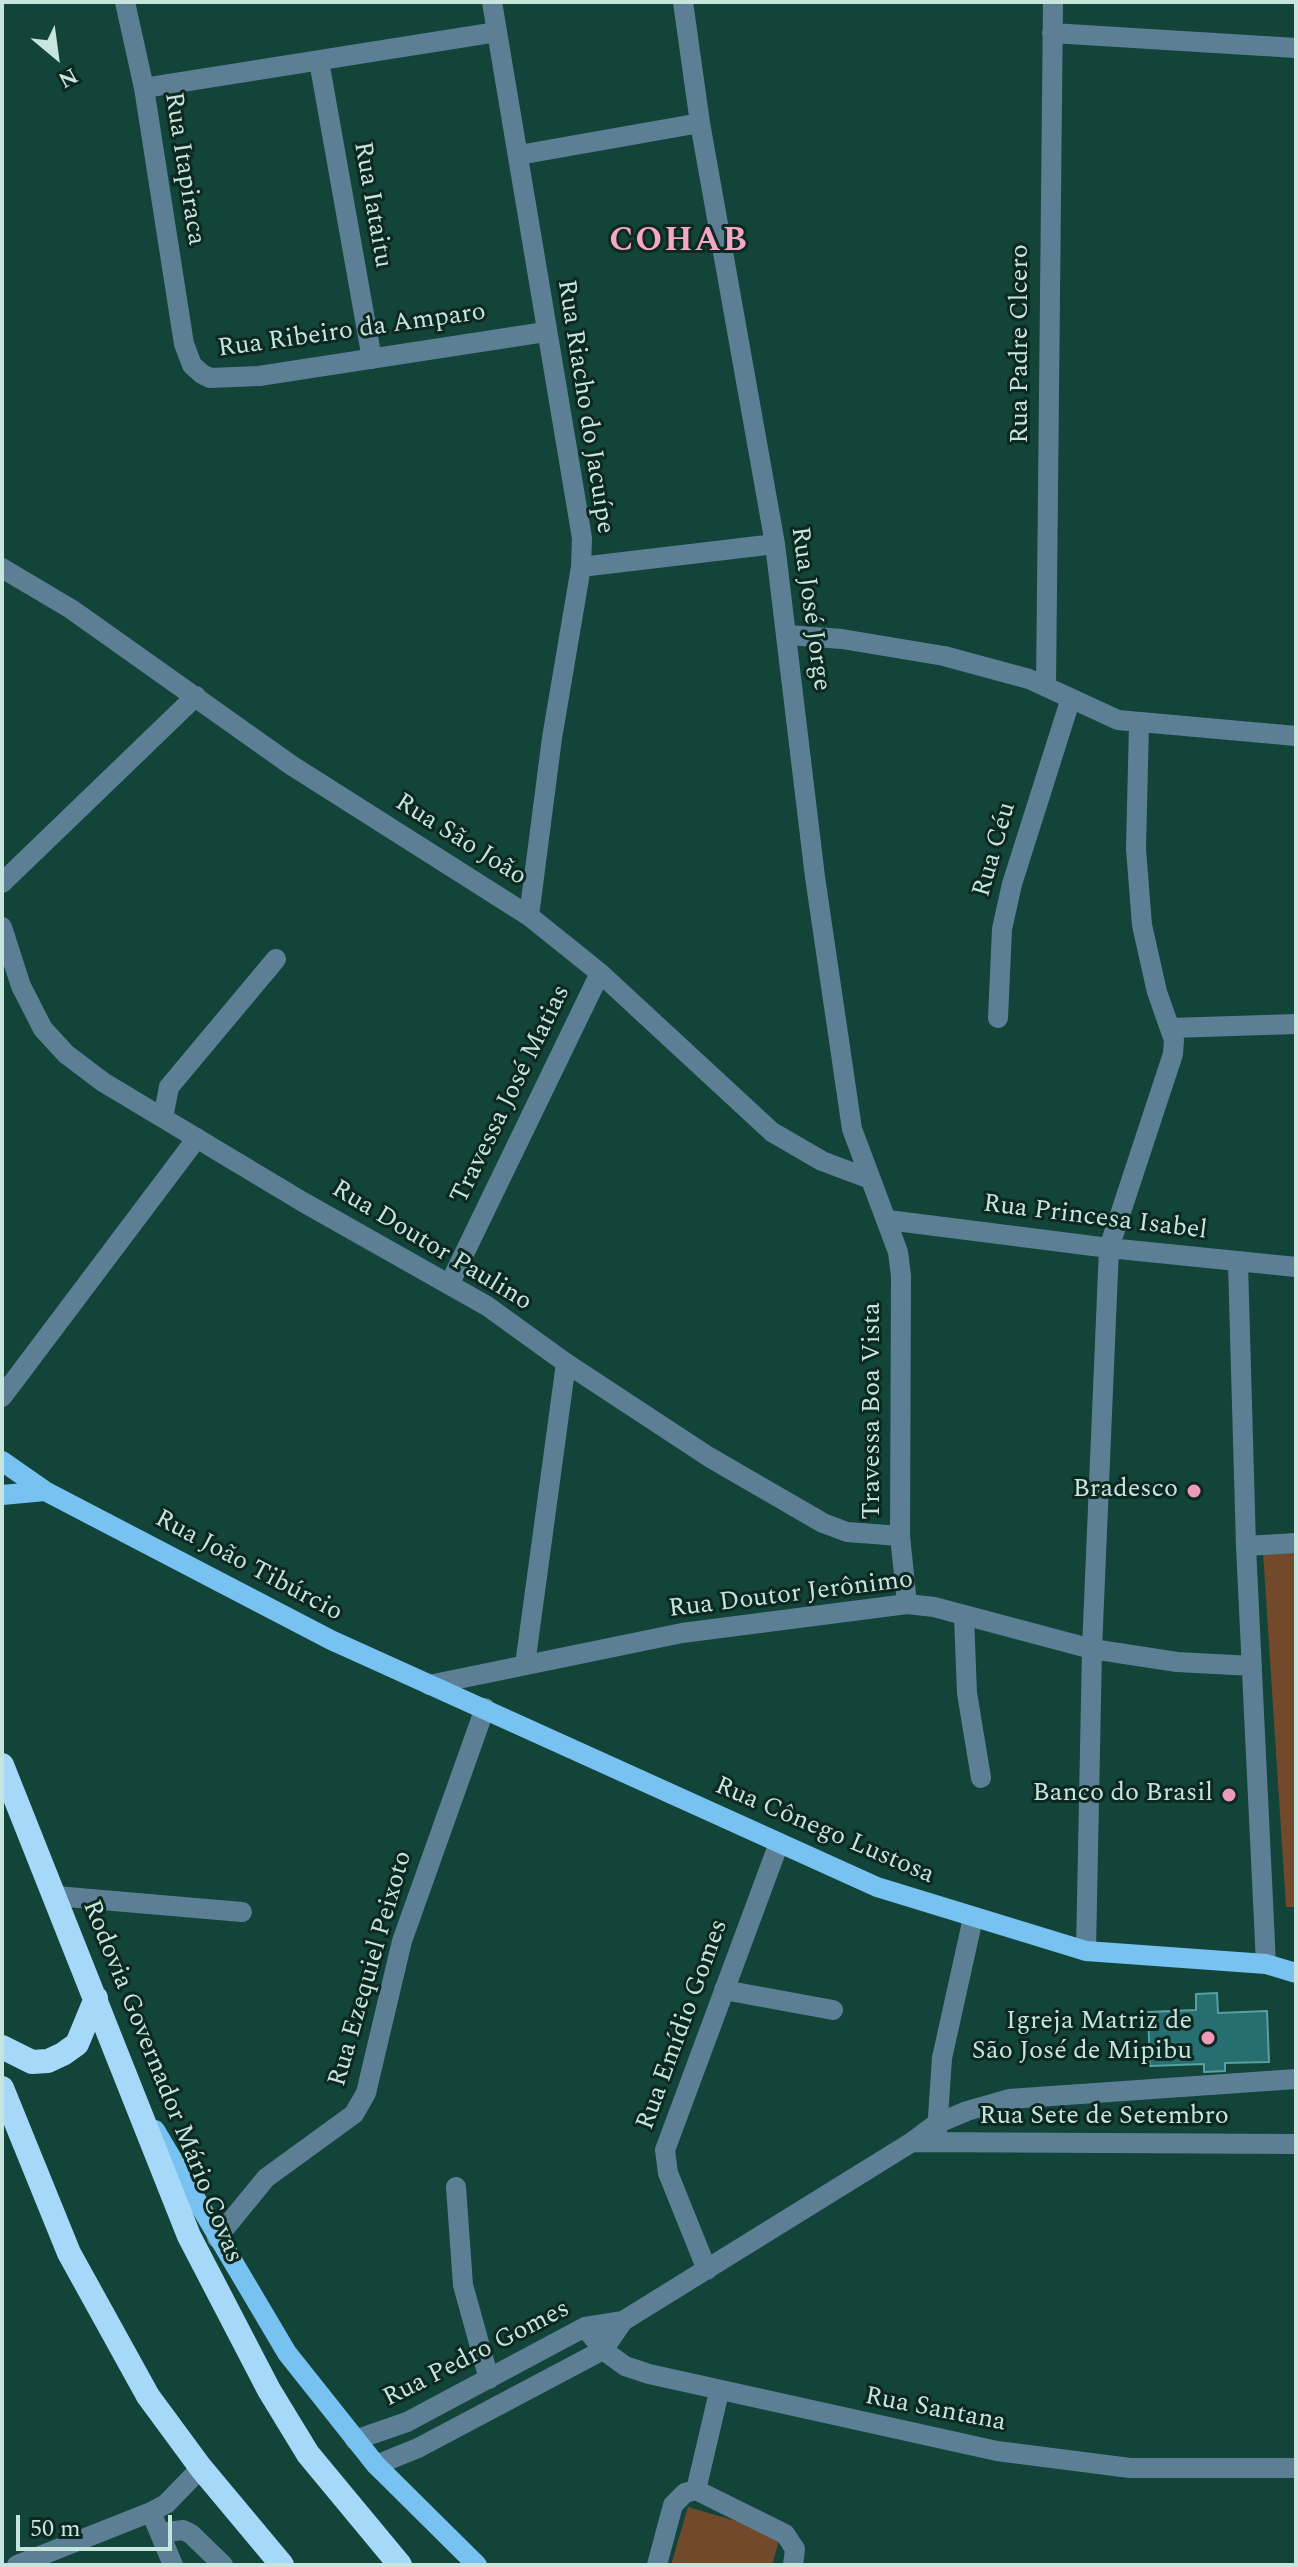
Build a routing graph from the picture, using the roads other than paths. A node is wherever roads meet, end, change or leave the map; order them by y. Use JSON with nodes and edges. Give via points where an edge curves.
{"nodes":[{"id":1,"x":125,"y":2,"type":"edge"},
{"id":2,"x":492,"y":2,"type":"edge"},
{"id":3,"x":683,"y":2,"type":"edge"},
{"id":4,"x":1053,"y":2,"type":"edge"},
{"id":5,"x":497,"y":32,"type":"junction"},
{"id":6,"x":1052,"y":33,"type":"junction"},
{"id":7,"x":1296,"y":48,"type":"edge"},
{"id":8,"x":319,"y":61,"type":"junction"},
{"id":9,"x":144,"y":88,"type":"junction"},
{"id":10,"x":700,"y":123,"type":"junction"},
{"id":11,"x":519,"y":155,"type":"junction"},
{"id":12,"x":545,"y":332,"type":"junction"},
{"id":13,"x":184,"y":344,"type":"joint"},
{"id":14,"x":372,"y":359,"type":"junction"},
{"id":15,"x":775,"y":544,"type":"junction"},
{"id":16,"x":581,"y":567,"type":"junction"},
{"id":17,"x":2,"y":568,"type":"edge"},
{"id":18,"x":788,"y":635,"type":"junction"},
{"id":19,"x":1046,"y":687,"type":"junction"},
{"id":20,"x":196,"y":696,"type":"junction"},
{"id":21,"x":1070,"y":701,"type":"junction"},
{"id":22,"x":1139,"y":724,"type":"junction"},
{"id":23,"x":1296,"y":736,"type":"edge"},
{"id":24,"x":2,"y":883,"type":"edge"},
{"id":25,"x":529,"y":916,"type":"junction"},
{"id":26,"x":2,"y":927,"type":"edge"},
{"id":27,"x":276,"y":959,"type":"dead end"},
{"id":28,"x":600,"y":973,"type":"junction"},
{"id":29,"x":998,"y":1018,"type":"dead end"},
{"id":30,"x":1296,"y":1024,"type":"edge"},
{"id":31,"x":1171,"y":1028,"type":"junction"},
{"id":32,"x":163,"y":1118,"type":"junction"},
{"id":33,"x":197,"y":1138,"type":"junction"},
{"id":34,"x":870,"y":1179,"type":"junction"},
{"id":35,"x":888,"y":1220,"type":"junction"},
{"id":36,"x":1109,"y":1248,"type":"junction"},
{"id":37,"x":1238,"y":1263,"type":"junction"},
{"id":38,"x":1296,"y":1267,"type":"edge"},
{"id":39,"x":450,"y":1283,"type":"junction"},
{"id":40,"x":566,"y":1363,"type":"junction"},
{"id":41,"x":2,"y":1397,"type":"edge"},
{"id":42,"x":2,"y":1461,"type":"edge"},
{"id":43,"x":45,"y":1491,"type":"junction"},
{"id":44,"x":2,"y":1495,"type":"edge"},
{"id":45,"x":900,"y":1536,"type":"junction"},
{"id":46,"x":1296,"y":1543,"type":"edge"},
{"id":47,"x":1246,"y":1546,"type":"junction"},
{"id":48,"x":907,"y":1604,"type":"junction"},
{"id":49,"x":964,"y":1617,"type":"junction"},
{"id":50,"x":1092,"y":1649,"type":"junction"},
{"id":51,"x":525,"y":1665,"type":"junction"},
{"id":52,"x":1252,"y":1666,"type":"junction"},
{"id":53,"x":429,"y":1685,"type":"junction"},
{"id":54,"x":485,"y":1708,"type":"junction"},
{"id":55,"x":2,"y":1765,"type":"edge"},
{"id":56,"x":981,"y":1778,"type":"dead end"},
{"id":57,"x":779,"y":1843,"type":"junction"},
{"id":58,"x":56,"y":1896,"type":"junction"},
{"id":59,"x":242,"y":1912,"type":"dead end"},
{"id":60,"x":973,"y":1918,"type":"junction"},
{"id":61,"x":1086,"y":1951,"type":"junction"},
{"id":62,"x":1266,"y":1964,"type":"junction"},
{"id":63,"x":1296,"y":1973,"type":"edge"},
{"id":64,"x":724,"y":1990,"type":"junction"},
{"id":65,"x":96,"y":1998,"type":"junction"},
{"id":66,"x":833,"y":2010,"type":"dead end"},
{"id":67,"x":2,"y":2047,"type":"edge"},
{"id":68,"x":1296,"y":2079,"type":"edge"},
{"id":69,"x":2,"y":2088,"type":"edge"},
{"id":70,"x":132,"y":2089,"type":"junction"},
{"id":71,"x":938,"y":2134,"type":"junction"},
{"id":72,"x":1296,"y":2144,"type":"edge"},
{"id":73,"x":456,"y":2187,"type":"dead end"},
{"id":74,"x":217,"y":2238,"type":"junction"},
{"id":75,"x":707,"y":2270,"type":"junction"},
{"id":76,"x":623,"y":2321,"type":"junction"},
{"id":77,"x":585,"y":2327,"type":"junction"},
{"id":78,"x":603,"y":2350,"type":"junction"},
{"id":79,"x":489,"y":2379,"type":"junction"},
{"id":80,"x":719,"y":2392,"type":"junction"},
{"id":81,"x":355,"y":2440,"type":"junction"},
{"id":82,"x":376,"y":2465,"type":"junction"},
{"id":83,"x":201,"y":2468,"type":"junction"},
{"id":84,"x":1296,"y":2468,"type":"edge"},
{"id":85,"x":696,"y":2490,"type":"junction"},
{"id":86,"x":151,"y":2512,"type":"junction"},
{"id":87,"x":160,"y":2533,"type":"junction"},
{"id":88,"x":17,"y":2565,"type":"edge"},
{"id":89,"x":173,"y":2565,"type":"edge"},
{"id":90,"x":223,"y":2565,"type":"edge"},
{"id":91,"x":282,"y":2565,"type":"edge"},
{"id":92,"x":400,"y":2565,"type":"edge"},
{"id":93,"x":477,"y":2565,"type":"edge"},
{"id":94,"x":657,"y":2565,"type":"edge"},
{"id":95,"x":793,"y":2565,"type":"edge"}],
"edges":[{"from":1,"to":9,"type":"street","name":"Rua Itapiraca"},
{"from":2,"to":5,"type":"street","name":"Rua Riacho do Jacuípe"},
{"from":3,"to":10,"type":"street","name":"Rua José Jorge"},
{"from":4,"to":6,"type":"street","name":"Rua Padre Clcero"},
{"from":5,"to":8,"type":"street"},
{"from":5,"to":11,"type":"street","name":"Rua Riacho do Jacuípe"},
{"from":6,"to":7,"type":"street"},
{"from":6,"to":19,"type":"street","name":"Rua Padre Clcero"},
{"from":8,"to":9,"type":"street"},
{"from":8,"to":14,"type":"street","name":"Rua Iataitu"},
{"from":9,"to":13,"type":"street","name":"Rua Itapiraca"},
{"from":10,"to":11,"type":"street"},
{"from":10,"to":15,"type":"street","name":"Rua José Jorge"},
{"from":11,"to":12,"type":"street","name":"Rua Riacho do Jacuípe"},
{"from":12,"to":14,"type":"street","name":"Rua Ribeiro da Amparo"},
{"from":12,"to":16,"type":"street","name":"Rua Riacho do Jacuípe","via":[[579,506]]},
{"from":13,"to":14,"type":"street","name":"Rua Ribeiro da Amparo","via":[[192,365],[210,378]]},
{"from":15,"to":16,"type":"street"},
{"from":15,"to":18,"type":"street","name":"Rua José Jorge"},
{"from":16,"to":25,"type":"street","name":"Rua Riacho do Jacuípe"},
{"from":17,"to":20,"type":"street","name":"Rua São João"},
{"from":18,"to":19,"type":"street","via":[[923,650]]},
{"from":18,"to":34,"type":"street","name":"Rua José Jorge","via":[[840,1052],[852,1129]]},
{"from":19,"to":21,"type":"street"},
{"from":20,"to":24,"type":"street"},
{"from":20,"to":25,"type":"street","name":"Rua São João","via":[[291,765]]},
{"from":21,"to":22,"type":"street"},
{"from":21,"to":29,"type":"street","name":"Rua Céu","via":[[1019,852],[1002,929]]},
{"from":22,"to":23,"type":"street"},
{"from":22,"to":31,"type":"street","via":[[1136,849],[1142,925]]},
{"from":25,"to":28,"type":"street","name":"Rua São João"},
{"from":26,"to":32,"type":"street","name":"Rua Doutor Paulino","via":[[21,986],[43,1029],[103,1082]]},
{"from":27,"to":32,"type":"street","via":[[169,1087]]},
{"from":28,"to":34,"type":"street","name":"Rua São João","via":[[772,1132],[822,1161]]},
{"from":28,"to":39,"type":"street","name":"Travessa José Matias"},
{"from":30,"to":31,"type":"street"},
{"from":31,"to":36,"type":"street","via":[[1173,1054]]},
{"from":32,"to":33,"type":"street","name":"Rua Doutor Paulino"},
{"from":33,"to":39,"type":"street","name":"Rua Doutor Paulino"},
{"from":33,"to":41,"type":"street"},
{"from":34,"to":35,"type":"street","name":"Rua José Jorge"},
{"from":35,"to":36,"type":"street","name":"Rua Princesa Isabel"},
{"from":35,"to":45,"type":"street","name":"Travessa Boa Vista","via":[[901,1276]]},
{"from":36,"to":37,"type":"street","name":"Rua Princesa Isabel"},
{"from":36,"to":50,"type":"street"},
{"from":37,"to":38,"type":"street","name":"Rua Princesa Isabel"},
{"from":37,"to":47,"type":"street"},
{"from":39,"to":40,"type":"street","name":"Rua Doutor Paulino"},
{"from":40,"to":45,"type":"street","name":"Rua Doutor Paulino","via":[[709,1457],[823,1523],[847,1532]]},
{"from":40,"to":51,"type":"street"},
{"from":42,"to":43,"type":"main road","name":"Rua João Tibúrcio"},
{"from":43,"to":44,"type":"main road"},
{"from":43,"to":53,"type":"main road","name":"Rua João Tibúrcio","via":[[331,1640]]},
{"from":45,"to":48,"type":"street","name":"Travessa Boa Vista"},
{"from":46,"to":47,"type":"street"},
{"from":47,"to":52,"type":"street"},
{"from":48,"to":49,"type":"street","name":"Rua Doutor Jerônimo"},
{"from":48,"to":51,"type":"street","name":"Rua Doutor Jerônimo","via":[[682,1633]]},
{"from":49,"to":50,"type":"street","name":"Rua Doutor Jerônimo"},
{"from":49,"to":56,"type":"street","via":[[967,1693]]},
{"from":50,"to":52,"type":"street","name":"Rua Doutor Jerônimo"},
{"from":50,"to":61,"type":"street"},
{"from":51,"to":53,"type":"street","name":"Rua Doutor Jerônimo"},
{"from":52,"to":62,"type":"street"},
{"from":53,"to":54,"type":"main road","name":"Rua Cônego Lustosa"},
{"from":54,"to":57,"type":"main road","name":"Rua Cônego Lustosa"},
{"from":54,"to":74,"type":"street","name":"Rua Ezequiel Peixoto","via":[[402,1941],[366,2093],[354,2114],[266,2178]]},
{"from":55,"to":58,"type":"highway","name":"Rodovia Governador Mário Covas"},
{"from":57,"to":60,"type":"main road","name":"Rua Cônego Lustosa","via":[[877,1887]]},
{"from":57,"to":64,"type":"street","name":"Rua Emídio Gomes"},
{"from":58,"to":59,"type":"street"},
{"from":58,"to":65,"type":"highway","name":"Rodovia Governador Mário Covas"},
{"from":60,"to":61,"type":"main road","name":"Rua Cônego Lustosa"},
{"from":60,"to":71,"type":"street","via":[[942,2058]]},
{"from":61,"to":62,"type":"main road","name":"Rua Cônego Lustosa"},
{"from":62,"to":63,"type":"main road","name":"Rua Cônego Lustosa"},
{"from":64,"to":66,"type":"street"},
{"from":64,"to":75,"type":"street","name":"Rua Emídio Gomes","via":[[665,2150],[668,2173]]},
{"from":65,"to":67,"type":"highway","via":[[77,2044],[63,2054],[32,2062]]},
{"from":65,"to":70,"type":"highway","name":"Rodovia Governador Mário Covas"},
{"from":68,"to":71,"type":"street","via":[[1009,2099]]},
{"from":69,"to":83,"type":"highway","via":[[69,2253],[148,2396]]},
{"from":70,"to":74,"type":"main road"},
{"from":70,"to":92,"type":"highway","name":"Rodovia Governador Mário Covas","via":[[189,2236],[269,2390],[308,2454]]},
{"from":71,"to":72,"type":"street","name":"Rua Sete de Setembro"},
{"from":71,"to":75,"type":"street","name":"Rua Sete de Setembro","via":[[912,2142]]},
{"from":73,"to":79,"type":"street","via":[[463,2285]]},
{"from":74,"to":81,"type":"main road","via":[[287,2353]]},
{"from":75,"to":76,"type":"street","name":"Rua Sete de Setembro"},
{"from":76,"to":77,"type":"street","name":"Rua Pedro Gomes"},
{"from":76,"to":78,"type":"street","name":"Rua Pedro Gomes"},
{"from":77,"to":78,"type":"street","name":"Rua Santana"},
{"from":77,"to":79,"type":"street","name":"Rua Pedro Gomes"},
{"from":78,"to":80,"type":"street","name":"Rua Santana","via":[[625,2366]]},
{"from":78,"to":82,"type":"street","name":"Rua Pedro Gomes"},
{"from":79,"to":81,"type":"street","name":"Rua Pedro Gomes","via":[[407,2422]]},
{"from":80,"to":84,"type":"street","name":"Rua Santana","via":[[1026,2455],[1130,2468]]},
{"from":80,"to":85,"type":"street"},
{"from":81,"to":82,"type":"main road"},
{"from":82,"to":93,"type":"main road"},
{"from":83,"to":86,"type":"street"},
{"from":83,"to":91,"type":"highway"},
{"from":85,"to":94,"type":"street","via":[[673,2505]]},
{"from":85,"to":95,"type":"street","via":[[785,2534],[795,2549]]},
{"from":86,"to":87,"type":"street"},
{"from":86,"to":88,"type":"street"},
{"from":87,"to":89,"type":"street"},
{"from":87,"to":90,"type":"street","via":[[191,2534]]}]}
